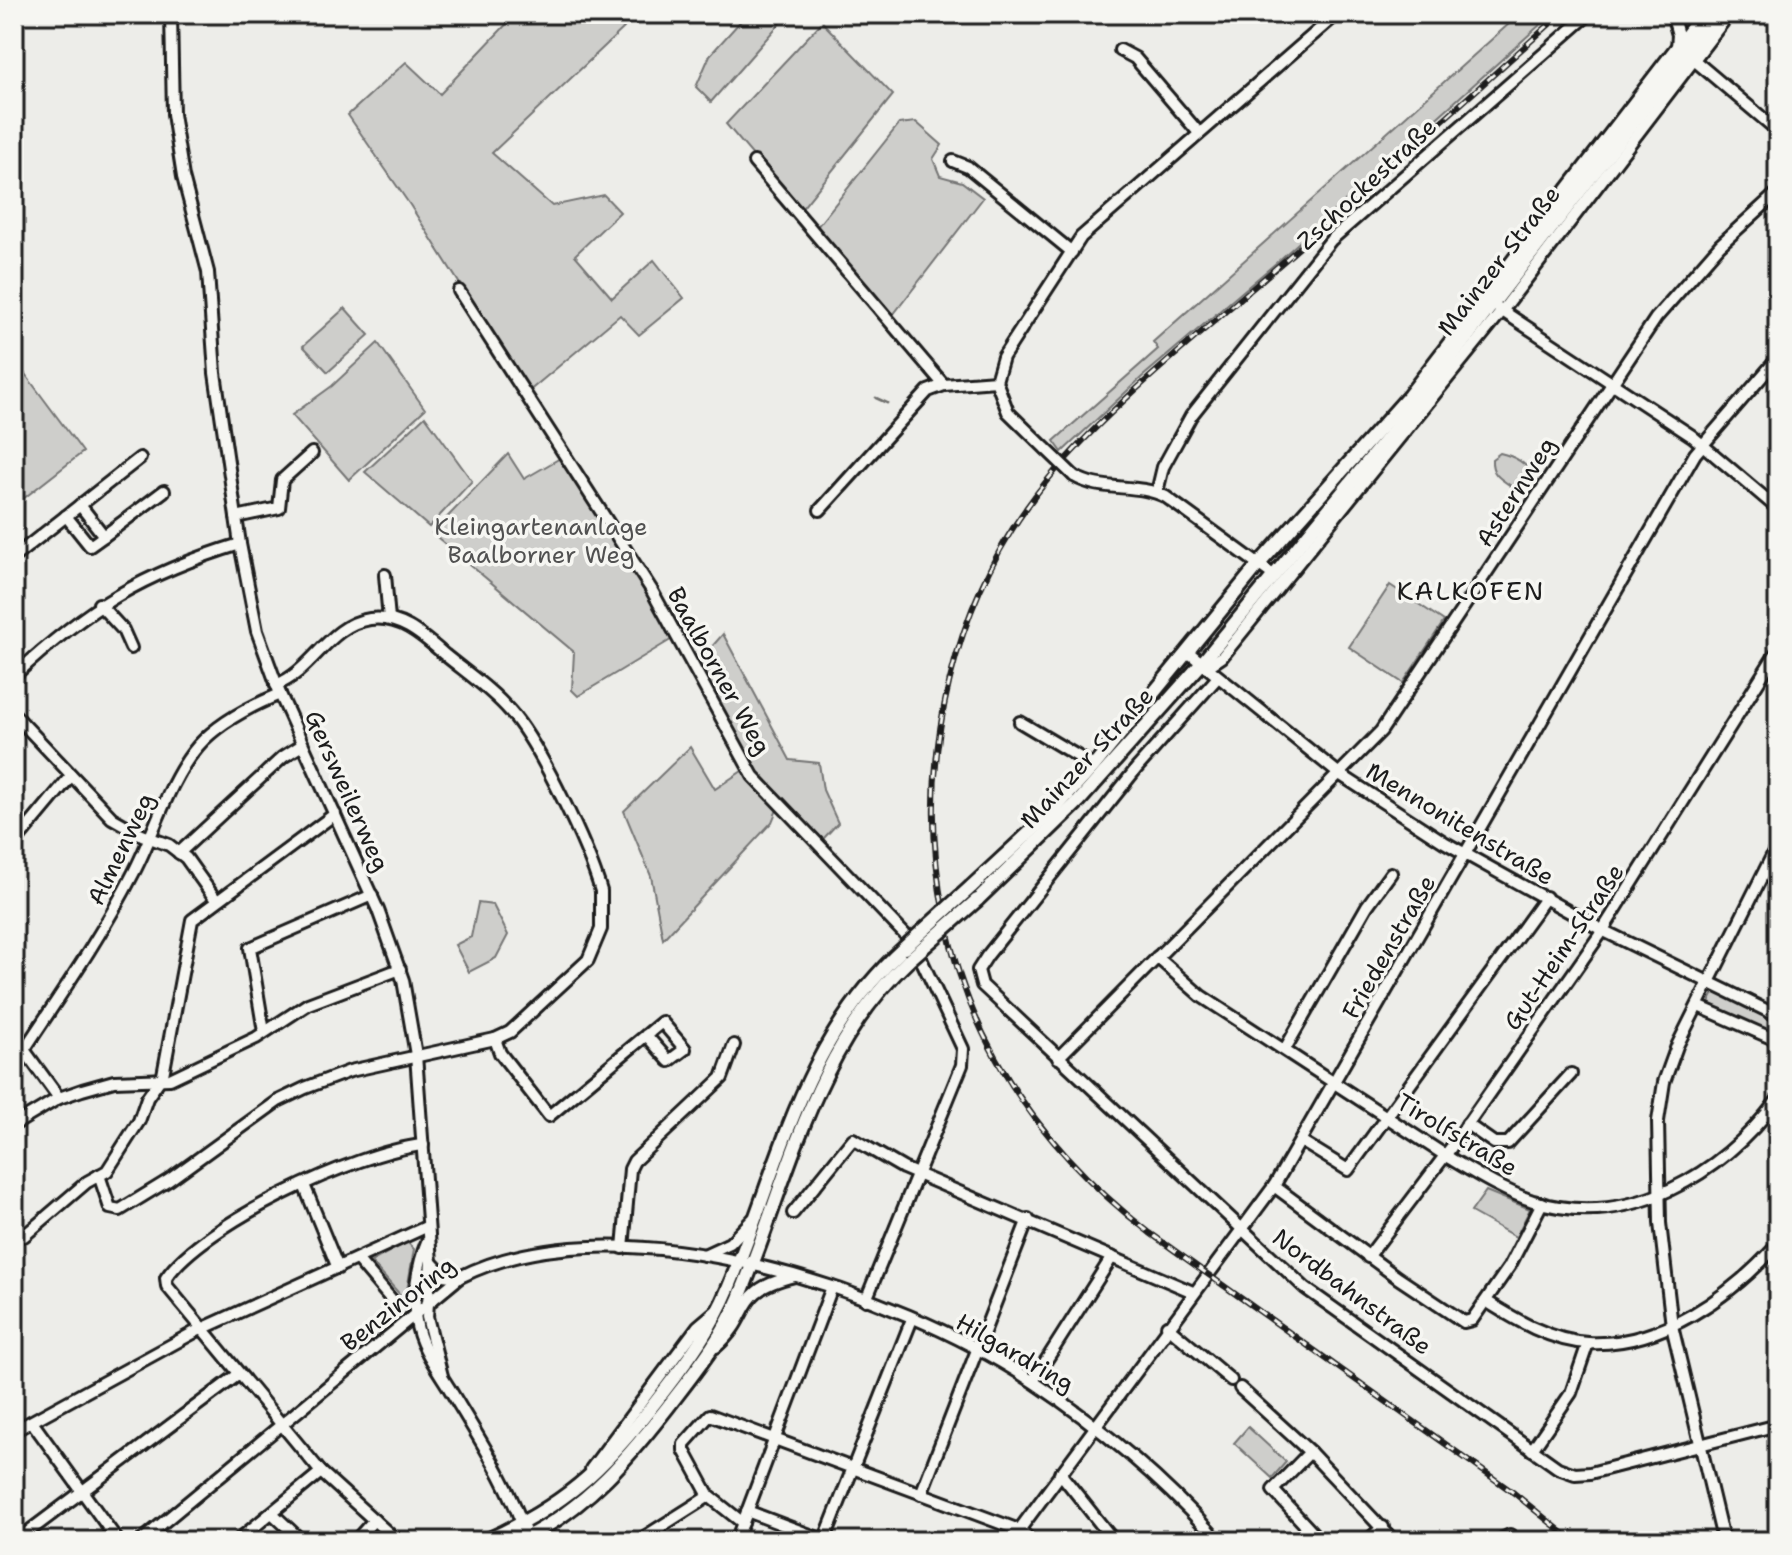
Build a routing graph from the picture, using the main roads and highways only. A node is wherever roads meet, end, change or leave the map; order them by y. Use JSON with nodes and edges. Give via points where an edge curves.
{"nodes":[{"id":1,"x":1703,"y":14,"type":"edge"},
{"id":2,"x":1717,"y":14,"type":"edge"},
{"id":3,"x":974,"y":893,"type":"junction"},
{"id":4,"x":906,"y":954,"type":"junction"},
{"id":5,"x":1778,"y":1537,"type":"edge"},
{"id":6,"x":523,"y":1540,"type":"edge"},
{"id":7,"x":485,"y":1541,"type":"edge"},
{"id":8,"x":1761,"y":1541,"type":"edge"}],
"edges":[{"from":1,"to":3,"type":"main road","name":"Mainzer Straße","via":[[1409,396],[1259,564],[1094,766]]},
{"from":2,"to":3,"type":"main road","name":"Mainzer Straße","via":[[1497,308],[1204,665],[1079,801]]},
{"from":3,"to":4,"type":"main road","name":"Mainzer Straße","bridge":true},
{"from":4,"to":6,"type":"main road","name":"Mainzer Straße","via":[[835,1055],[797,1139],[737,1303],[709,1354],[615,1471],[578,1505]]},
{"from":4,"to":7,"type":"main road","name":"Mainzer Straße","via":[[858,996],[825,1044],[719,1308],[698,1346],[632,1432],[581,1485]]},
{"from":5,"to":8,"type":"main road"}]}
